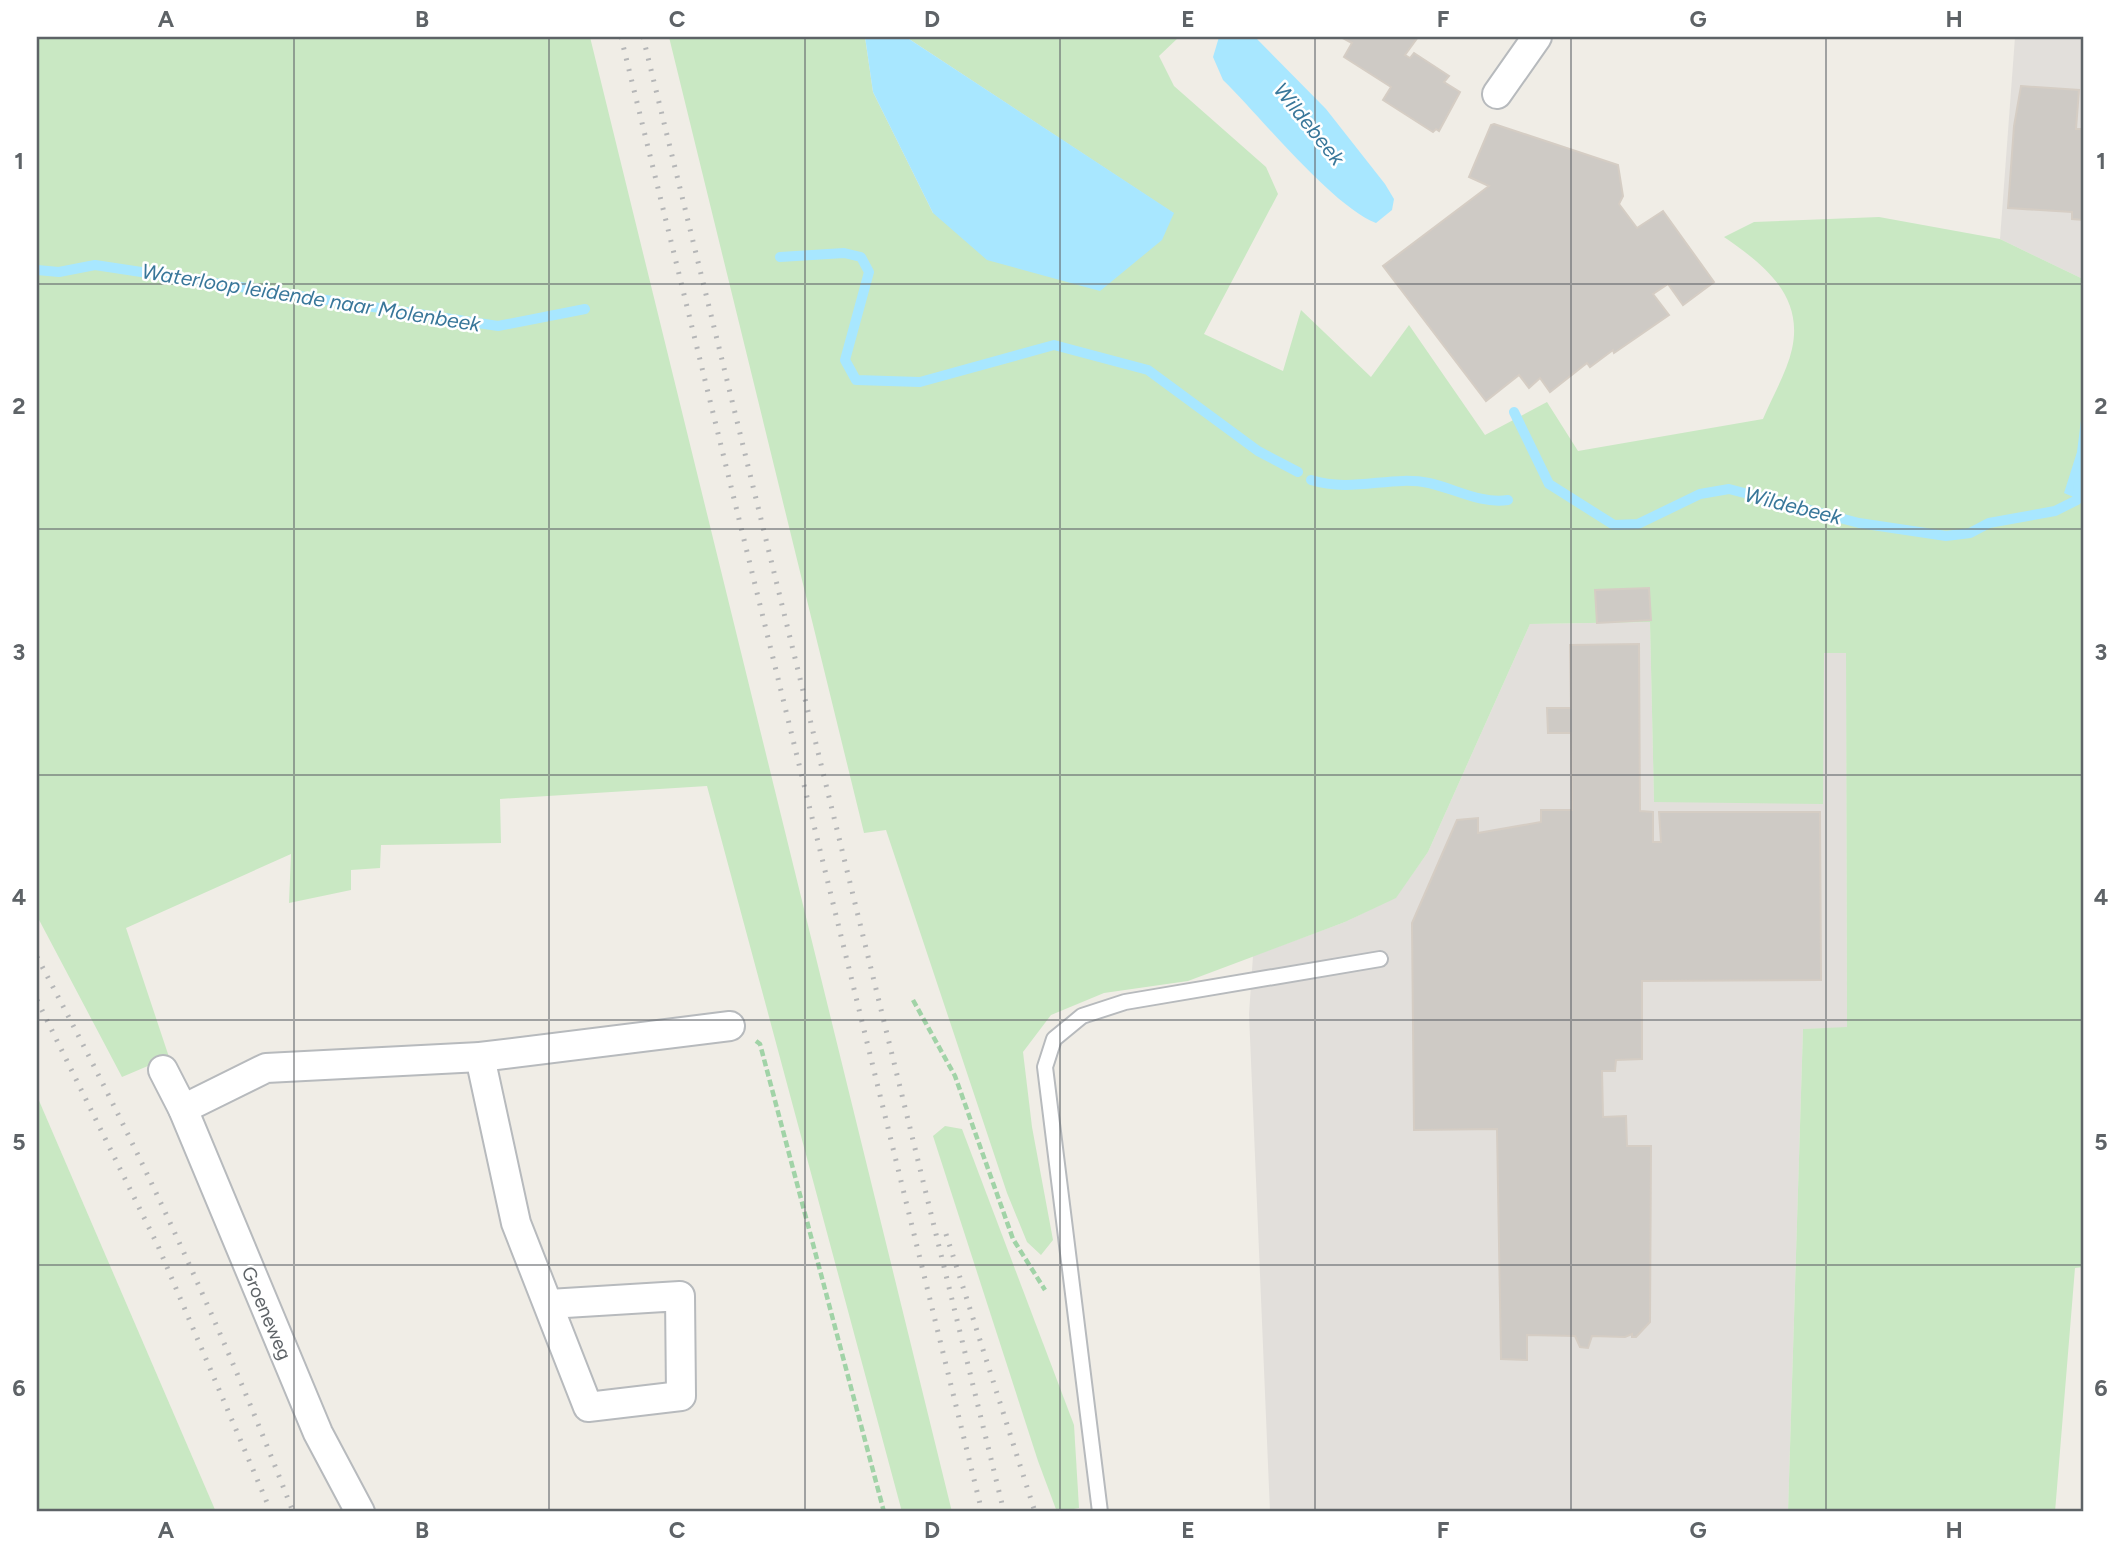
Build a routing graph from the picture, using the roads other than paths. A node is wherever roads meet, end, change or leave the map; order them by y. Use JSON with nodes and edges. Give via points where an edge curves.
{"nodes":[{"id":1,"x":1537,"y":37,"type":"edge"},
{"id":2,"x":1497,"y":94,"type":"dead end"},
{"id":3,"x":1380,"y":959,"type":"dead end"},
{"id":4,"x":730,"y":1026,"type":"road end"},
{"id":5,"x":480,"y":1057,"type":"junction"},
{"id":6,"x":163,"y":1069,"type":"dead end"},
{"id":7,"x":183,"y":1109,"type":"junction"},
{"id":8,"x":549,"y":1304,"type":"junction"},
{"id":9,"x":360,"y":1512,"type":"edge"},
{"id":10,"x":1100,"y":1512,"type":"edge"}],
"edges":[{"from":1,"to":2,"type":"street"},
{"from":3,"to":10,"type":"lane","via":[[1125,1002],[1082,1016],[1054,1039],[1045,1067]]},
{"from":4,"to":5,"type":"street"},
{"from":5,"to":7,"type":"street","via":[[266,1068]]},
{"from":5,"to":8,"type":"street","via":[[516,1223]]},
{"from":6,"to":7,"type":"street","name":"Groeneweg"},
{"from":7,"to":9,"type":"street","name":"Groeneweg","via":[[318,1433]]},
{"from":8,"to":8,"type":"street","via":[[587,1407],[681,1396],[681,1296]]}]}
